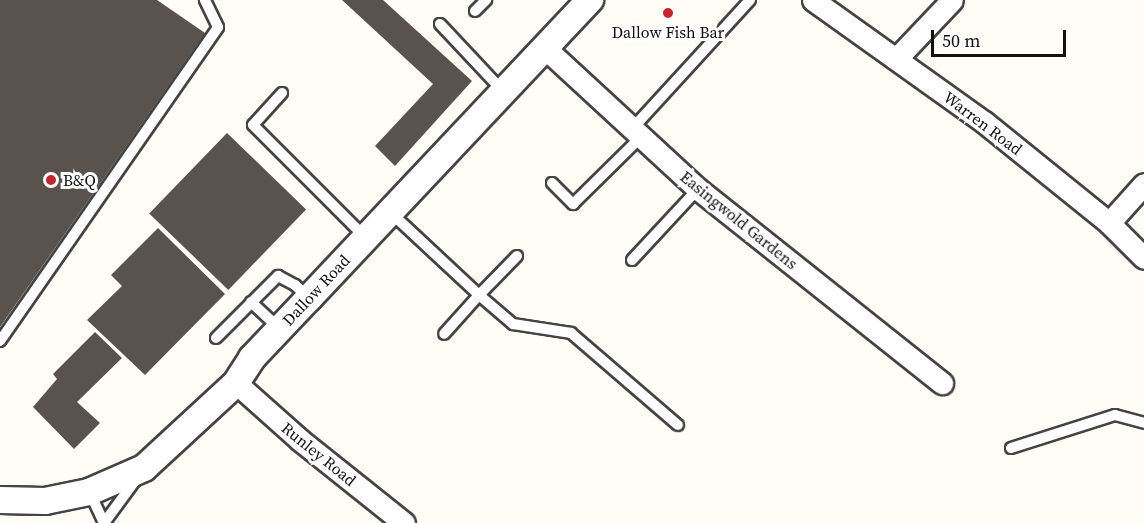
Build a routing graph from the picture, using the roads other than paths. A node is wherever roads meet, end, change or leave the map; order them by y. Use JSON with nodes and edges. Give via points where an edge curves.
{"nodes":[{"id":1,"x":205,"y":0,"type":"edge"},
{"id":2,"x":486,"y":0,"type":"edge"},
{"id":3,"x":590,"y":0,"type":"edge"},
{"id":4,"x":750,"y":0,"type":"edge"},
{"id":5,"x":813,"y":0,"type":"edge"},
{"id":6,"x":952,"y":0,"type":"edge"},
{"id":7,"x":475,"y":11,"type":"dead end"},
{"id":8,"x":441,"y":24,"type":"dead end"},
{"id":9,"x":545,"y":48,"type":"junction"},
{"id":10,"x":896,"y":59,"type":"junction"},
{"id":11,"x":503,"y":92,"type":"junction"},
{"id":12,"x":282,"y":93,"type":"dead end"},
{"id":13,"x":636,"y":134,"type":"junction"},
{"id":14,"x":552,"y":183,"type":"dead end"},
{"id":15,"x":1144,"y":184,"type":"edge"},
{"id":16,"x":698,"y":189,"type":"junction"},
{"id":17,"x":389,"y":212,"type":"junction"},
{"id":18,"x":1109,"y":222,"type":"junction"},
{"id":19,"x":365,"y":237,"type":"junction"},
{"id":20,"x":517,"y":256,"type":"dead end"},
{"id":21,"x":1144,"y":258,"type":"edge"},
{"id":22,"x":633,"y":260,"type":"dead end"},
{"id":23,"x":479,"y":295,"type":"junction"},
{"id":24,"x":309,"y":298,"type":"junction"},
{"id":25,"x":252,"y":302,"type":"junction"},
{"id":26,"x":280,"y":329,"type":"junction"},
{"id":27,"x":444,"y":334,"type":"dead end"},
{"id":28,"x":216,"y":338,"type":"dead end"},
{"id":29,"x":0,"y":341,"type":"edge"},
{"id":30,"x":236,"y":383,"type":"junction"},
{"id":31,"x":942,"y":383,"type":"dead end"},
{"id":32,"x":1144,"y":423,"type":"edge"},
{"id":33,"x":678,"y":425,"type":"dead end"},
{"id":34,"x":1011,"y":448,"type":"dead end"},
{"id":35,"x":144,"y":468,"type":"junction"},
{"id":36,"x":89,"y":492,"type":"junction"},
{"id":37,"x":0,"y":501,"type":"edge"},
{"id":38,"x":104,"y":523,"type":"edge"},
{"id":39,"x":404,"y":523,"type":"edge"}],
"edges":[{"from":1,"to":29,"type":"lane","via":[[218,27]]},
{"from":2,"to":7,"type":"lane"},
{"from":3,"to":9,"type":"street","name":"Dallow Road"},
{"from":4,"to":13,"type":"lane"},
{"from":5,"to":10,"type":"street","name":"Warren Road"},
{"from":6,"to":10,"type":"street"},
{"from":8,"to":11,"type":"lane"},
{"from":9,"to":11,"type":"street","name":"Dallow Road"},
{"from":9,"to":13,"type":"street","name":"Easingwold Gardens"},
{"from":10,"to":18,"type":"street","name":"Warren Road","via":[[984,122]]},
{"from":11,"to":17,"type":"street","name":"Dallow Road"},
{"from":12,"to":19,"type":"lane","via":[[253,125]]},
{"from":13,"to":14,"type":"lane","via":[[573,204]]},
{"from":13,"to":16,"type":"street","name":"Easingwold Gardens"},
{"from":15,"to":18,"type":"street"},
{"from":16,"to":22,"type":"lane"},
{"from":16,"to":31,"type":"street","name":"Easingwold Gardens"},
{"from":17,"to":19,"type":"street","name":"Dallow Road"},
{"from":17,"to":23,"type":"lane"},
{"from":18,"to":21,"type":"street","name":"Warren Road"},
{"from":19,"to":24,"type":"street","name":"Dallow Road"},
{"from":20,"to":23,"type":"lane"},
{"from":23,"to":27,"type":"lane"},
{"from":23,"to":33,"type":"lane","via":[[513,324],[571,333]]},
{"from":24,"to":25,"type":"lane","via":[[278,276]]},
{"from":24,"to":26,"type":"street","name":"Dallow Road"},
{"from":25,"to":26,"type":"lane"},
{"from":25,"to":28,"type":"lane"},
{"from":26,"to":30,"type":"street","name":"Dallow Road","via":[[252,358]]},
{"from":30,"to":35,"type":"street","name":"Dallow Road"},
{"from":30,"to":39,"type":"street","name":"Runley Road"},
{"from":32,"to":34,"type":"lane","via":[[1115,415]]},
{"from":35,"to":36,"type":"street","name":"Dallow Road"},
{"from":35,"to":38,"type":"lane"},
{"from":36,"to":37,"type":"street","name":"Dallow Road","via":[[45,501]]},
{"from":36,"to":38,"type":"lane"}]}
